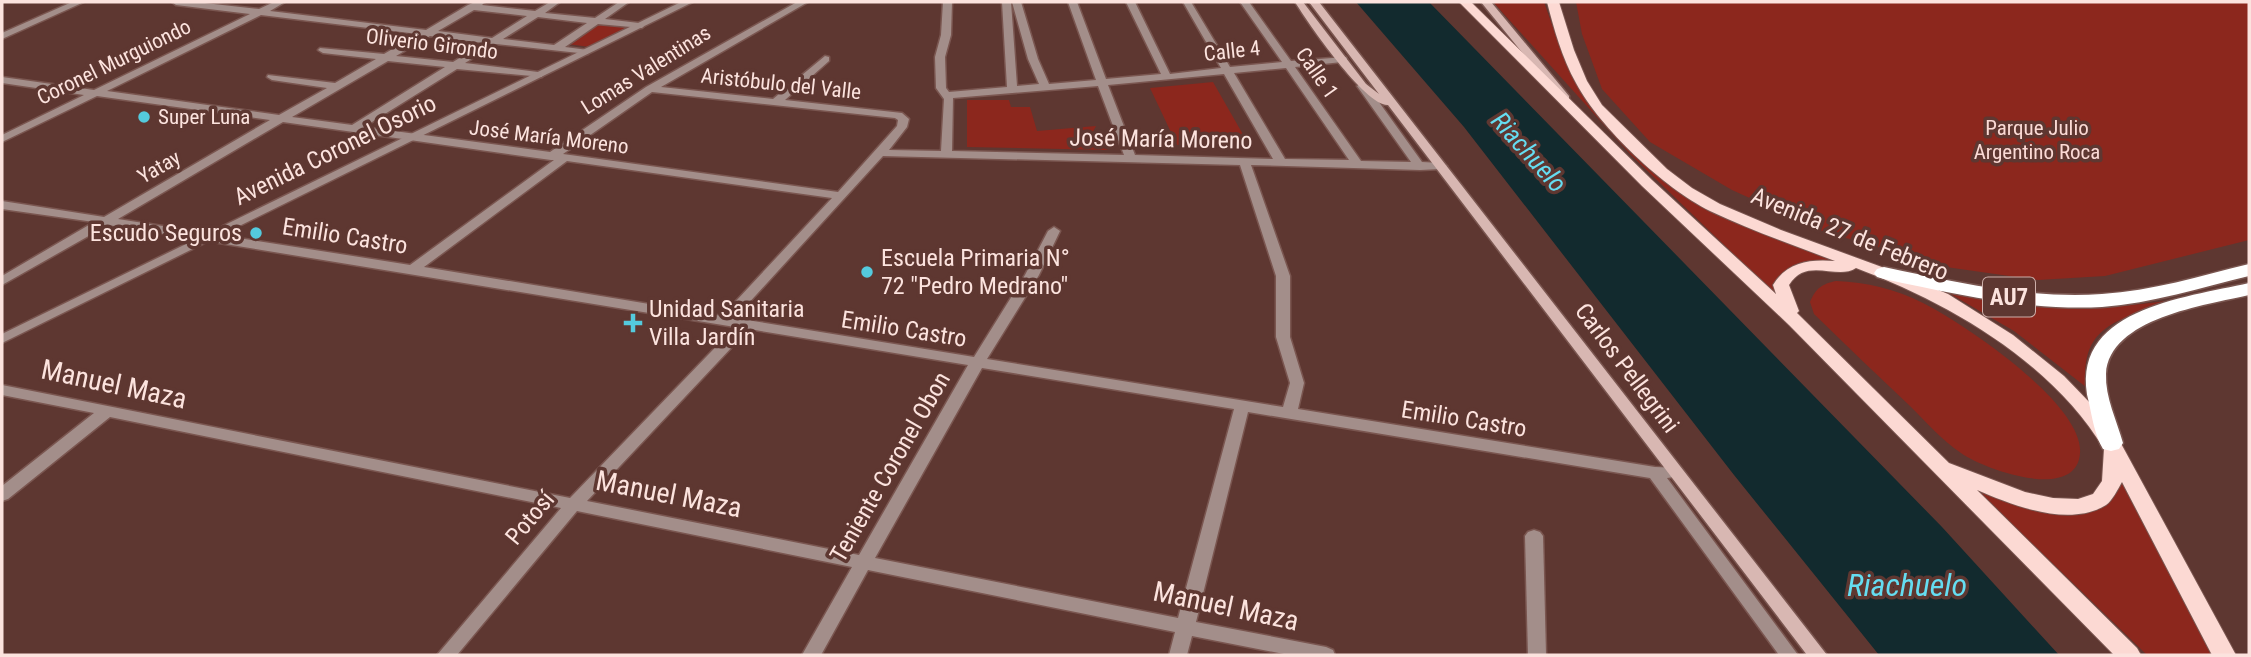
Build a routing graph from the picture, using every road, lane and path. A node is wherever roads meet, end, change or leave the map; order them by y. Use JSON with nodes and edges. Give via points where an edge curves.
{"nodes":[{"id":1,"x":79,"y":2,"type":"edge"},
{"id":2,"x":176,"y":2,"type":"edge"},
{"id":3,"x":281,"y":2,"type":"edge"},
{"id":4,"x":556,"y":2,"type":"edge"},
{"id":5,"x":625,"y":2,"type":"edge"},
{"id":6,"x":688,"y":2,"type":"edge"},
{"id":7,"x":803,"y":2,"type":"edge"},
{"id":8,"x":947,"y":2,"type":"edge"},
{"id":9,"x":1006,"y":2,"type":"edge"},
{"id":10,"x":1017,"y":2,"type":"edge"},
{"id":11,"x":1072,"y":2,"type":"edge"},
{"id":12,"x":1130,"y":2,"type":"edge"},
{"id":13,"x":1187,"y":2,"type":"edge"},
{"id":14,"x":1245,"y":2,"type":"edge"},
{"id":15,"x":1299,"y":2,"type":"edge"},
{"id":16,"x":1314,"y":2,"type":"edge"},
{"id":17,"x":1465,"y":2,"type":"edge"},
{"id":18,"x":1486,"y":2,"type":"edge"},
{"id":19,"x":476,"y":4,"type":"edge"},
{"id":20,"x":1557,"y":6,"type":"edge"},
{"id":21,"x":260,"y":12,"type":"junction"},
{"id":22,"x":536,"y":14,"type":"junction"},
{"id":23,"x":597,"y":21,"type":"junction"},
{"id":24,"x":639,"y":26,"type":"junction"},
{"id":25,"x":428,"y":32,"type":"junction"},
{"id":26,"x":2,"y":36,"type":"edge"},
{"id":27,"x":496,"y":40,"type":"junction"},
{"id":28,"x":558,"y":47,"type":"junction"},
{"id":29,"x":323,"y":50,"type":"dead end"},
{"id":30,"x":585,"y":52,"type":"junction"},
{"id":31,"x":386,"y":57,"type":"junction"},
{"id":32,"x":825,"y":59,"type":"dead end"},
{"id":33,"x":1342,"y":59,"type":"junction"},
{"id":34,"x":456,"y":65,"type":"junction"},
{"id":35,"x":1288,"y":65,"type":"junction"},
{"id":36,"x":1226,"y":71,"type":"junction"},
{"id":37,"x":538,"y":75,"type":"junction"},
{"id":38,"x":272,"y":77,"type":"dead end"},
{"id":39,"x":1167,"y":77,"type":"junction"},
{"id":40,"x":2,"y":80,"type":"edge"},
{"id":41,"x":1102,"y":82,"type":"junction"},
{"id":42,"x":338,"y":86,"type":"junction"},
{"id":43,"x":1362,"y":86,"type":"junction"},
{"id":44,"x":1045,"y":87,"type":"junction"},
{"id":45,"x":650,"y":89,"type":"junction"},
{"id":46,"x":1012,"y":90,"type":"junction"},
{"id":47,"x":94,"y":93,"type":"junction"},
{"id":48,"x":947,"y":95,"type":"junction"},
{"id":49,"x":776,"y":102,"type":"junction"},
{"id":50,"x":1573,"y":109,"type":"junction"},
{"id":51,"x":1397,"y":112,"type":"junction"},
{"id":52,"x":282,"y":119,"type":"junction"},
{"id":53,"x":353,"y":129,"type":"junction"},
{"id":54,"x":412,"y":138,"type":"junction"},
{"id":55,"x":2,"y":139,"type":"edge"},
{"id":56,"x":880,"y":153,"type":"junction"},
{"id":57,"x":946,"y":156,"type":"junction"},
{"id":58,"x":558,"y":158,"type":"junction"},
{"id":59,"x":1131,"y":159,"type":"junction"},
{"id":60,"x":1244,"y":162,"type":"junction"},
{"id":61,"x":1280,"y":162,"type":"junction"},
{"id":62,"x":1357,"y":165,"type":"junction"},
{"id":63,"x":1441,"y":166,"type":"junction"},
{"id":64,"x":1420,"y":167,"type":"junction"},
{"id":65,"x":842,"y":196,"type":"junction"},
{"id":66,"x":2,"y":205,"type":"edge"},
{"id":67,"x":103,"y":222,"type":"junction"},
{"id":68,"x":1054,"y":230,"type":"dead end"},
{"id":69,"x":210,"y":236,"type":"junction"},
{"id":70,"x":412,"y":270,"type":"junction"},
{"id":71,"x":2249,"y":270,"type":"edge"},
{"id":72,"x":1884,"y":273,"type":"junction"},
{"id":73,"x":2,"y":281,"type":"edge"},
{"id":74,"x":2249,"y":289,"type":"edge"},
{"id":75,"x":1795,"y":321,"type":"junction"},
{"id":76,"x":723,"y":322,"type":"junction"},
{"id":77,"x":744,"y":326,"type":"junction"},
{"id":78,"x":2,"y":339,"type":"edge"},
{"id":79,"x":977,"y":363,"type":"junction"},
{"id":80,"x":2,"y":390,"type":"edge"},
{"id":81,"x":1242,"y":407,"type":"junction"},
{"id":82,"x":106,"y":412,"type":"junction"},
{"id":83,"x":1289,"y":413,"type":"junction"},
{"id":84,"x":2110,"y":443,"type":"junction"},
{"id":85,"x":1937,"y":464,"type":"junction"},
{"id":86,"x":1675,"y":472,"type":"junction"},
{"id":87,"x":1656,"y":473,"type":"junction"},
{"id":88,"x":2,"y":495,"type":"edge"},
{"id":89,"x":574,"y":504,"type":"junction"},
{"id":90,"x":1707,"y":527,"type":"junction"},
{"id":91,"x":1534,"y":536,"type":"dead end"},
{"id":92,"x":864,"y":561,"type":"junction"},
{"id":93,"x":1186,"y":626,"type":"junction"},
{"id":94,"x":446,"y":655,"type":"edge"},
{"id":95,"x":811,"y":655,"type":"edge"},
{"id":96,"x":1178,"y":655,"type":"edge"},
{"id":97,"x":1326,"y":655,"type":"edge"},
{"id":98,"x":1537,"y":655,"type":"edge"},
{"id":99,"x":1789,"y":655,"type":"edge"},
{"id":100,"x":1818,"y":655,"type":"edge"},
{"id":101,"x":2129,"y":655,"type":"edge"},
{"id":102,"x":2224,"y":655,"type":"edge"}],
"edges":[{"from":1,"to":26,"type":"street"},
{"from":2,"to":21,"type":"street"},
{"from":3,"to":21,"type":"street","name":"Coronel Murguiondo"},
{"from":4,"to":22,"type":"street"},
{"from":5,"to":23,"type":"street"},
{"from":6,"to":24,"type":"street","name":"Avenida Coronel Osorio"},
{"from":7,"to":45,"type":"street","name":"Lomas Valentinas"},
{"from":8,"to":48,"type":"street","via":[[940,57],[941,88]]},
{"from":9,"to":46,"type":"street"},
{"from":10,"to":44,"type":"street"},
{"from":11,"to":41,"type":"street"},
{"from":12,"to":39,"type":"street"},
{"from":13,"to":36,"type":"street"},
{"from":14,"to":35,"type":"street","name":"Calle 1"},
{"from":15,"to":33,"type":"main road","name":"Carlos Pellegrini"},
{"from":16,"to":51,"type":"main road","name":"Carlos Pellegrini"},
{"from":17,"to":50,"type":"main road"},
{"from":18,"to":50,"type":"main road"},
{"from":19,"to":22,"type":"street"},
{"from":19,"to":25,"type":"street","name":"Yatay"},
{"from":20,"to":72,"type":"main road","name":"Avenida 27 de Febrero","via":[[1568,50],[1597,107],[1662,172],[1715,207]]},
{"from":21,"to":25,"type":"street"},
{"from":21,"to":47,"type":"street","name":"Coronel Murguiondo"},
{"from":22,"to":23,"type":"street"},
{"from":22,"to":27,"type":"street"},
{"from":23,"to":24,"type":"street"},
{"from":23,"to":28,"type":"street"},
{"from":24,"to":30,"type":"street","name":"Avenida Coronel Osorio"},
{"from":25,"to":27,"type":"street"},
{"from":25,"to":31,"type":"street","name":"Yatay"},
{"from":27,"to":28,"type":"street"},
{"from":27,"to":34,"type":"street"},
{"from":28,"to":30,"type":"street"},
{"from":29,"to":31,"type":"street","name":"Oliverio Girondo"},
{"from":30,"to":37,"type":"street","name":"Avenida Coronel Osorio"},
{"from":31,"to":34,"type":"street","name":"Oliverio Girondo"},
{"from":31,"to":42,"type":"street","name":"Yatay"},
{"from":32,"to":49,"type":"street"},
{"from":33,"to":35,"type":"street","name":"Calle 4"},
{"from":33,"to":43,"type":"main road","name":"Carlos Pellegrini"},
{"from":34,"to":37,"type":"street","name":"Oliverio Girondo"},
{"from":34,"to":53,"type":"street"},
{"from":35,"to":36,"type":"street","name":"Calle 4"},
{"from":35,"to":62,"type":"street","name":"Calle 1"},
{"from":36,"to":39,"type":"street","name":"Calle 4"},
{"from":36,"to":61,"type":"street"},
{"from":37,"to":54,"type":"street","name":"Avenida Coronel Osorio"},
{"from":38,"to":42,"type":"street"},
{"from":39,"to":41,"type":"street","name":"Calle 4"},
{"from":40,"to":47,"type":"street","name":"José María Moreno"},
{"from":41,"to":44,"type":"street","name":"Calle 4"},
{"from":41,"to":59,"type":"street"},
{"from":42,"to":52,"type":"street","name":"Yatay"},
{"from":43,"to":51,"type":"main road","name":"Carlos Pellegrini"},
{"from":43,"to":64,"type":"street","name":"Carlos Pellegrini"},
{"from":44,"to":46,"type":"street","name":"Calle 4"},
{"from":45,"to":49,"type":"street","name":"Aristóbulo del Valle"},
{"from":45,"to":58,"type":"street","name":"Lomas Valentinas"},
{"from":46,"to":48,"type":"street","name":"Calle 4"},
{"from":47,"to":52,"type":"street","name":"José María Moreno"},
{"from":47,"to":55,"type":"street","name":"Coronel Murguiondo"},
{"from":48,"to":57,"type":"street"},
{"from":49,"to":56,"type":"street","name":"Aristóbulo del Valle","via":[[898,115],[904,122]]},
{"from":50,"to":75,"type":"main road"},
{"from":51,"to":63,"type":"main road","name":"Carlos Pellegrini"},
{"from":52,"to":53,"type":"street","name":"José María Moreno"},
{"from":52,"to":67,"type":"street","name":"Yatay"},
{"from":53,"to":54,"type":"street","name":"José María Moreno"},
{"from":54,"to":58,"type":"street","name":"José María Moreno"},
{"from":54,"to":69,"type":"street","name":"Avenida Coronel Osorio"},
{"from":56,"to":57,"type":"street","name":"José María Moreno"},
{"from":56,"to":65,"type":"street"},
{"from":57,"to":59,"type":"street","name":"José María Moreno"},
{"from":58,"to":65,"type":"street","name":"José María Moreno"},
{"from":58,"to":70,"type":"street","name":"Lomas Valentinas"},
{"from":59,"to":60,"type":"street","name":"José María Moreno"},
{"from":60,"to":61,"type":"street","name":"José María Moreno"},
{"from":60,"to":83,"type":"street","via":[[1283,276],[1284,347],[1297,383]]},
{"from":61,"to":62,"type":"street","name":"José María Moreno"},
{"from":62,"to":64,"type":"street","name":"José María Moreno"},
{"from":63,"to":64,"type":"street","name":"José María Moreno"},
{"from":63,"to":86,"type":"main road","name":"Carlos Pellegrini"},
{"from":65,"to":76,"type":"street"},
{"from":66,"to":67,"type":"street","name":"Emilio Castro"},
{"from":67,"to":69,"type":"street","name":"Emilio Castro"},
{"from":67,"to":73,"type":"street","name":"Yatay"},
{"from":68,"to":79,"type":"street","name":"Teniente Coronel Obon"},
{"from":69,"to":70,"type":"street","name":"Emilio Castro"},
{"from":69,"to":78,"type":"street","name":"Avenida Coronel Osorio"},
{"from":70,"to":76,"type":"street","name":"Emilio Castro"},
{"from":71,"to":72,"type":"highway","number":"AU7","via":[[2137,297],[2061,302]]},
{"from":72,"to":75,"type":"main road","via":[[1826,265],[1792,271],[1782,280],[1781,290]]},
{"from":72,"to":84,"type":"main road","name":"Avenida 27 de Febrero","via":[[1942,298],[2007,339],[2057,380]]},
{"from":74,"to":84,"type":"highway","via":[[2163,311],[2134,321],[2112,336],[2098,354],[2095,375]]},
{"from":75,"to":85,"type":"main road"},
{"from":76,"to":77,"type":"street","name":"Emilio Castro"},
{"from":77,"to":79,"type":"street","name":"Emilio Castro"},
{"from":77,"to":89,"type":"street","name":"Potosí"},
{"from":79,"to":81,"type":"street","name":"Emilio Castro"},
{"from":79,"to":92,"type":"street","name":"Teniente Coronel Obon"},
{"from":80,"to":82,"type":"street","name":"Manuel Maza"},
{"from":81,"to":83,"type":"street","name":"Emilio Castro"},
{"from":81,"to":93,"type":"street"},
{"from":82,"to":88,"type":"street"},
{"from":82,"to":89,"type":"street","name":"Manuel Maza"},
{"from":83,"to":87,"type":"street","name":"Emilio Castro"},
{"from":84,"to":85,"type":"main road","via":[[2115,471],[2111,484],[2102,497],[2083,505],[2055,506],[2019,499]]},
{"from":84,"to":102,"type":"main road","name":"Avenida 27 de Febrero"},
{"from":85,"to":101,"type":"main road"},
{"from":86,"to":87,"type":"street","name":"Emilio Castro"},
{"from":86,"to":90,"type":"main road","name":"Carlos Pellegrini"},
{"from":87,"to":90,"type":"street","name":"Carlos Pellegrini"},
{"from":89,"to":92,"type":"street","name":"Manuel Maza"},
{"from":89,"to":94,"type":"street","name":"Potosí"},
{"from":90,"to":99,"type":"street","name":"Carlos Pellegrini"},
{"from":90,"to":100,"type":"main road","name":"Carlos Pellegrini"},
{"from":91,"to":98,"type":"street"},
{"from":92,"to":93,"type":"street","name":"Manuel Maza"},
{"from":92,"to":95,"type":"street","name":"Teniente Coronel Obon"},
{"from":93,"to":96,"type":"street"},
{"from":93,"to":97,"type":"street","name":"Manuel Maza"}]}
